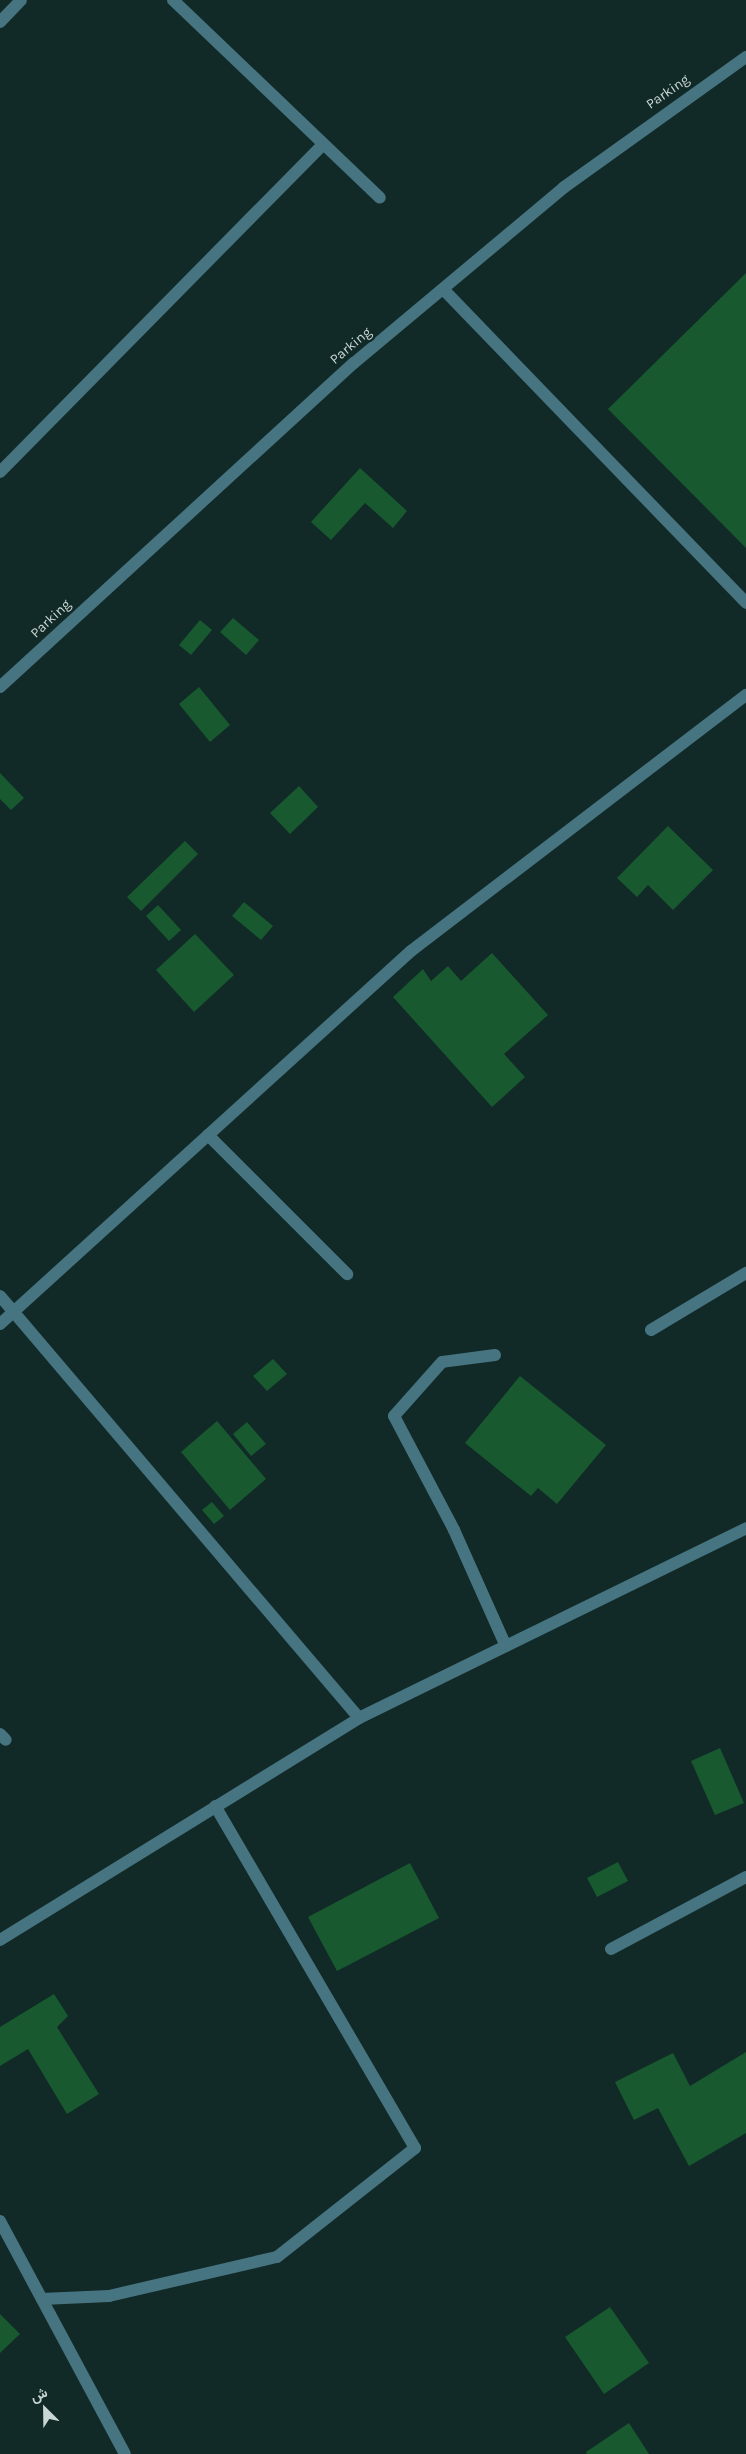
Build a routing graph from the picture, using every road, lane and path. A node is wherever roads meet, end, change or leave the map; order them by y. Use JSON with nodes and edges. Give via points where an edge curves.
{"nodes":[{"id":1,"x":21,"y":0,"type":"edge"},
{"id":2,"x":173,"y":0,"type":"edge"},
{"id":3,"x":0,"y":22,"type":"edge"},
{"id":4,"x":746,"y":57,"type":"edge"},
{"id":5,"x":323,"y":144,"type":"junction"},
{"id":6,"x":380,"y":198,"type":"dead end"},
{"id":7,"x":444,"y":290,"type":"junction"},
{"id":8,"x":0,"y":472,"type":"edge"},
{"id":9,"x":746,"y":603,"type":"edge"},
{"id":10,"x":0,"y":687,"type":"edge"},
{"id":11,"x":746,"y":696,"type":"edge"},
{"id":12,"x":208,"y":1135,"type":"junction"},
{"id":13,"x":746,"y":1273,"type":"edge"},
{"id":14,"x":347,"y":1274,"type":"dead end"},
{"id":15,"x":0,"y":1296,"type":"edge"},
{"id":16,"x":15,"y":1310,"type":"junction"},
{"id":17,"x":0,"y":1324,"type":"edge"},
{"id":18,"x":651,"y":1330,"type":"dead end"},
{"id":19,"x":496,"y":1355,"type":"dead end"},
{"id":20,"x":746,"y":1528,"type":"edge"},
{"id":21,"x":506,"y":1646,"type":"junction"},
{"id":22,"x":359,"y":1718,"type":"junction"},
{"id":23,"x":215,"y":1806,"type":"junction"},
{"id":24,"x":746,"y":1877,"type":"edge"},
{"id":25,"x":0,"y":1940,"type":"edge"},
{"id":26,"x":611,"y":1949,"type":"dead end"},
{"id":27,"x":0,"y":2221,"type":"edge"},
{"id":28,"x":42,"y":2299,"type":"junction"},
{"id":29,"x":125,"y":2454,"type":"edge"}],
"edges":[{"from":1,"to":3,"type":"street"},
{"from":2,"to":5,"type":"street"},
{"from":4,"to":7,"type":"street","name":"Parking","via":[[563,188]]},
{"from":5,"to":6,"type":"street"},
{"from":5,"to":8,"type":"street"},
{"from":7,"to":9,"type":"street"},
{"from":7,"to":10,"type":"street","name":"Parking","via":[[354,363]]},
{"from":11,"to":12,"type":"street","via":[[411,951]]},
{"from":12,"to":14,"type":"street"},
{"from":12,"to":16,"type":"street"},
{"from":13,"to":18,"type":"street"},
{"from":15,"to":16,"type":"street"},
{"from":16,"to":17,"type":"street"},
{"from":16,"to":22,"type":"street"},
{"from":19,"to":21,"type":"street","via":[[442,1362],[394,1416],[454,1530]]},
{"from":20,"to":21,"type":"street"},
{"from":21,"to":22,"type":"street"},
{"from":22,"to":23,"type":"street"},
{"from":23,"to":25,"type":"street"},
{"from":23,"to":28,"type":"street","via":[[415,2148],[277,2257],[109,2296]]},
{"from":24,"to":26,"type":"street"},
{"from":27,"to":28,"type":"street"},
{"from":28,"to":29,"type":"street"}]}
